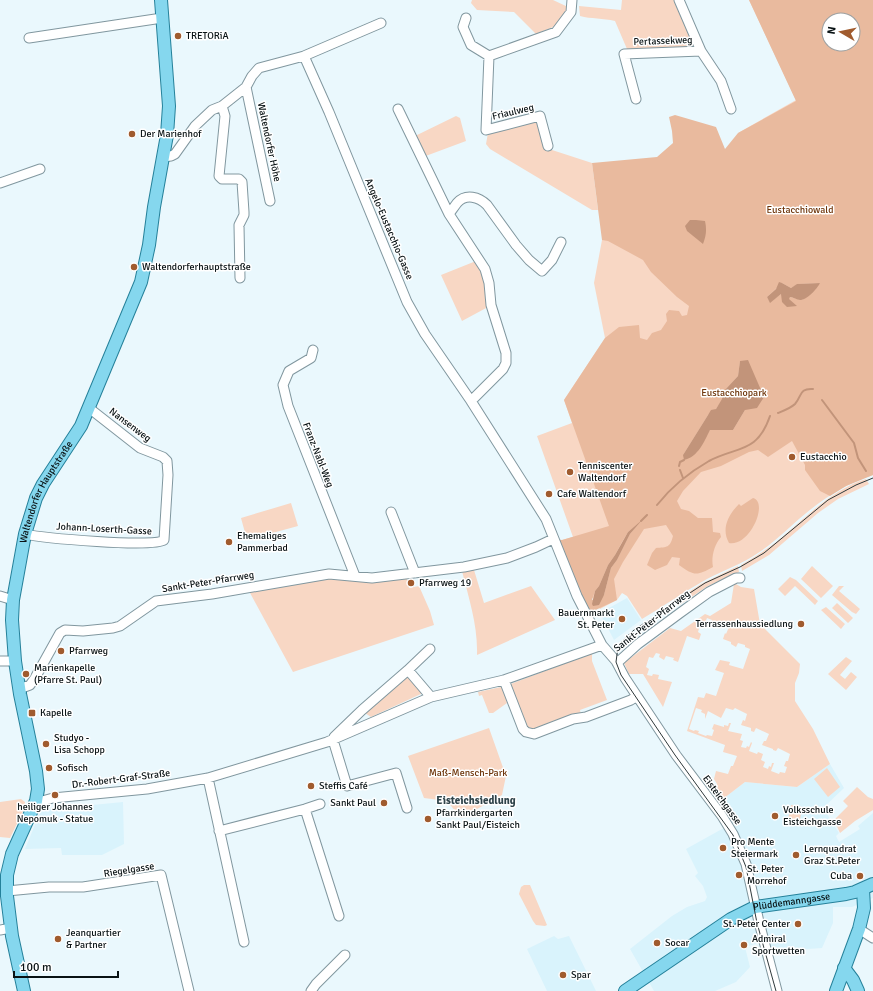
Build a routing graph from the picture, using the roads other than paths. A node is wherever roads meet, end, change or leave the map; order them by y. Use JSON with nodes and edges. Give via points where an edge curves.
{"nodes":[{"id":1,"x":161,"y":0,"type":"edge"},
{"id":2,"x":572,"y":0,"type":"edge"},
{"id":3,"x":680,"y":0,"type":"edge"},
{"id":4,"x":162,"y":18,"type":"junction"},
{"id":5,"x":466,"y":18,"type":"dead end"},
{"id":6,"x":381,"y":23,"type":"dead end"},
{"id":7,"x":29,"y":38,"type":"dead end"},
{"id":8,"x":701,"y":51,"type":"junction"},
{"id":9,"x":304,"y":56,"type":"junction"},
{"id":10,"x":489,"y":56,"type":"junction"},
{"id":11,"x":246,"y":87,"type":"junction"},
{"id":12,"x":636,"y":99,"type":"dead end"},
{"id":13,"x":222,"y":106,"type":"junction"},
{"id":14,"x":398,"y":109,"type":"dead end"},
{"id":15,"x":731,"y":109,"type":"dead end"},
{"id":16,"x":548,"y":146,"type":"dead end"},
{"id":17,"x":163,"y":157,"type":"junction"},
{"id":18,"x":40,"y":169,"type":"dead end"},
{"id":19,"x":0,"y":183,"type":"edge"},
{"id":20,"x":270,"y":201,"type":"dead end"},
{"id":21,"x":449,"y":214,"type":"junction"},
{"id":22,"x":561,"y":242,"type":"dead end"},
{"id":23,"x":240,"y":278,"type":"dead end"},
{"id":24,"x":313,"y":350,"type":"dead end"},
{"id":25,"x":471,"y":401,"type":"junction"},
{"id":26,"x":89,"y":408,"type":"junction"},
{"id":27,"x":168,"y":475,"type":"joint"},
{"id":28,"x":391,"y":512,"type":"dead end"},
{"id":29,"x":25,"y":534,"type":"junction"},
{"id":30,"x":553,"y":538,"type":"junction"},
{"id":31,"x":415,"y":573,"type":"junction"},
{"id":32,"x":355,"y":576,"type":"junction"},
{"id":33,"x":740,"y":578,"type":"dead end"},
{"id":34,"x":0,"y":596,"type":"edge"},
{"id":35,"x":13,"y":600,"type":"junction"},
{"id":36,"x":602,"y":645,"type":"junction"},
{"id":37,"x":430,"y":649,"type":"dead end"},
{"id":38,"x":0,"y":661,"type":"edge"},
{"id":39,"x":15,"y":661,"type":"junction"},
{"id":40,"x":617,"y":663,"type":"junction"},
{"id":41,"x":408,"y":670,"type":"junction"},
{"id":42,"x":504,"y":680,"type":"junction"},
{"id":43,"x":19,"y":689,"type":"junction"},
{"id":44,"x":637,"y":696,"type":"junction"},
{"id":45,"x":432,"y":697,"type":"junction"},
{"id":46,"x":332,"y":740,"type":"junction"},
{"id":47,"x":208,"y":778,"type":"junction"},
{"id":48,"x":36,"y":800,"type":"junction"},
{"id":49,"x":320,"y":804,"type":"dead end"},
{"id":50,"x":407,"y":808,"type":"dead end"},
{"id":51,"x":305,"y":809,"type":"junction"},
{"id":52,"x":219,"y":831,"type":"junction"},
{"id":53,"x":868,"y":887,"type":"edge"},
{"id":54,"x":8,"y":891,"type":"junction"},
{"id":55,"x":755,"y":907,"type":"junction"},
{"id":56,"x":339,"y":916,"type":"dead end"},
{"id":57,"x":5,"y":929,"type":"edge"},
{"id":58,"x":859,"y":929,"type":"junction"},
{"id":59,"x":873,"y":938,"type":"edge"},
{"id":60,"x":244,"y":942,"type":"dead end"},
{"id":61,"x":345,"y":955,"type":"dead end"},
{"id":62,"x":844,"y":968,"type":"junction"},
{"id":63,"x":24,"y":991,"type":"edge"},
{"id":64,"x":188,"y":991,"type":"edge"},
{"id":65,"x":311,"y":991,"type":"edge"},
{"id":66,"x":625,"y":991,"type":"edge"},
{"id":67,"x":777,"y":991,"type":"edge"},
{"id":68,"x":836,"y":991,"type":"edge"},
{"id":69,"x":858,"y":991,"type":"edge"}],
"edges":[{"from":1,"to":4,"type":"main road","name":"Waltendorfer Hauptstraße"},
{"from":2,"to":10,"type":"street","via":[[571,12],[556,32]]},
{"from":3,"to":8,"type":"street","name":"Pertassekweg"},
{"from":4,"to":7,"type":"street"},
{"from":4,"to":17,"type":"main road","name":"Waltendorfer Hauptstraße","via":[[169,106]]},
{"from":5,"to":10,"type":"street","via":[[463,27],[471,44]]},
{"from":6,"to":9,"type":"street"},
{"from":8,"to":12,"type":"street","name":"Pertassekweg","via":[[624,54]]},
{"from":8,"to":15,"type":"street","name":"Pertassekweg","via":[[721,81]]},
{"from":9,"to":11,"type":"street","via":[[259,68]]},
{"from":9,"to":25,"type":"street","name":"Angelo-Eustacchio-Gasse","via":[[408,302],[425,334]]},
{"from":10,"to":16,"type":"street","name":"Friaulweg","via":[[486,130],[540,116]]},
{"from":11,"to":13,"type":"street"},
{"from":11,"to":20,"type":"street","name":"Waltendorfer Höhe"},
{"from":13,"to":17,"type":"street","via":[[212,110],[196,126],[175,154]]},
{"from":13,"to":23,"type":"street","via":[[225,116],[219,176],[222,179],[239,179],[242,182],[244,215],[238,225]]},
{"from":14,"to":21,"type":"street"},
{"from":17,"to":26,"type":"main road","name":"Waltendorfer Hauptstraße","via":[[141,282]]},
{"from":18,"to":19,"type":"street"},
{"from":21,"to":22,"type":"street","via":[[458,202],[467,197],[481,199],[529,260],[542,271],[552,260]]},
{"from":21,"to":25,"type":"street","via":[[485,269],[491,305],[506,356],[503,369]]},
{"from":24,"to":32,"type":"street","name":"Franz-Nabl-Weg","via":[[311,358],[289,371],[283,385],[288,406]]},
{"from":25,"to":30,"type":"street","name":"Angelo-Eustacchio-Gasse","via":[[546,519]]},
{"from":26,"to":27,"type":"street","name":"Nansenweg","via":[[140,448],[165,459]]},
{"from":26,"to":29,"type":"main road","name":"Waltendorfer Hauptstraße","via":[[79,429],[43,484]]},
{"from":27,"to":29,"type":"street","name":"Johann-Loserth-Gasse","via":[[165,537],[162,542],[77,541]]},
{"from":28,"to":31,"type":"street"},
{"from":29,"to":35,"type":"main road","name":"Waltendorfer Hauptstraße"},
{"from":30,"to":31,"type":"street","name":"Sankt-Peter-Pfarrweg","via":[[507,558]]},
{"from":30,"to":36,"type":"street","name":"Sankt-Peter-Pfarrweg","via":[[577,596]]},
{"from":31,"to":32,"type":"street","name":"Sankt-Peter-Pfarrweg","via":[[372,578]]},
{"from":32,"to":43,"type":"street","name":"Sankt-Peter-Pfarrweg","via":[[329,574],[156,601],[120,626],[83,631],[65,630],[60,633],[30,685]]},
{"from":33,"to":40,"type":"street","name":"Sankt-Peter-Pfarrweg","via":[[709,592],[638,644]]},
{"from":34,"to":35,"type":"street"},
{"from":35,"to":39,"type":"main road","name":"Waltendorfer Hauptstraße"},
{"from":36,"to":40,"type":"street","name":"Sankt-Peter-Pfarrweg"},
{"from":36,"to":42,"type":"street","name":"Dr.-Robert-Graf-Straße"},
{"from":37,"to":41,"type":"street","name":"Dr.-Robert-Graf-Straße"},
{"from":38,"to":39,"type":"street"},
{"from":39,"to":43,"type":"main road","name":"Waltendorfer Hauptstraße"},
{"from":40,"to":44,"type":"street","name":"Eisteichgasse"},
{"from":41,"to":45,"type":"street"},
{"from":41,"to":46,"type":"street","name":"Dr.-Robert-Graf-Straße"},
{"from":42,"to":44,"type":"street","via":[[523,729],[531,734],[586,717]]},
{"from":42,"to":45,"type":"street","name":"Dr.-Robert-Graf-Straße"},
{"from":43,"to":48,"type":"main road","name":"Waltendorfer Hauptstraße","via":[[36,771]]},
{"from":44,"to":55,"type":"street","name":"Eisteichgasse","via":[[676,755],[734,834],[746,864]]},
{"from":45,"to":46,"type":"street","name":"Dr.-Robert-Graf-Straße"},
{"from":46,"to":47,"type":"street","name":"Dr.-Robert-Graf-Straße"},
{"from":46,"to":50,"type":"street","via":[[347,786],[396,773]]},
{"from":47,"to":48,"type":"street","name":"Dr.-Robert-Graf-Straße","via":[[147,789]]},
{"from":47,"to":52,"type":"street"},
{"from":48,"to":54,"type":"main road","name":"Waltendorfer Hauptstraße","via":[[12,854],[7,875]]},
{"from":49,"to":51,"type":"street"},
{"from":51,"to":52,"type":"street"},
{"from":51,"to":56,"type":"street"},
{"from":52,"to":60,"type":"street"},
{"from":53,"to":55,"type":"main road","name":"Plüddemanngasse","via":[[846,894]]},
{"from":53,"to":58,"type":"main road"},
{"from":54,"to":57,"type":"main road","name":"Waltendorfer Hauptstraße"},
{"from":54,"to":64,"type":"street","name":"Riegelgasse","via":[[53,886],[83,887],[161,875]]},
{"from":55,"to":66,"type":"main road","name":"Plüddemanngasse","via":[[731,919]]},
{"from":55,"to":67,"type":"street","name":"Eisteichgasse"},
{"from":57,"to":63,"type":"main road","name":"Waltendorfer Hauptstraße","via":[[12,940]]},
{"from":58,"to":59,"type":"street"},
{"from":58,"to":62,"type":"main road"},
{"from":61,"to":65,"type":"street"},
{"from":62,"to":68,"type":"main road"},
{"from":62,"to":69,"type":"main road"}]}
